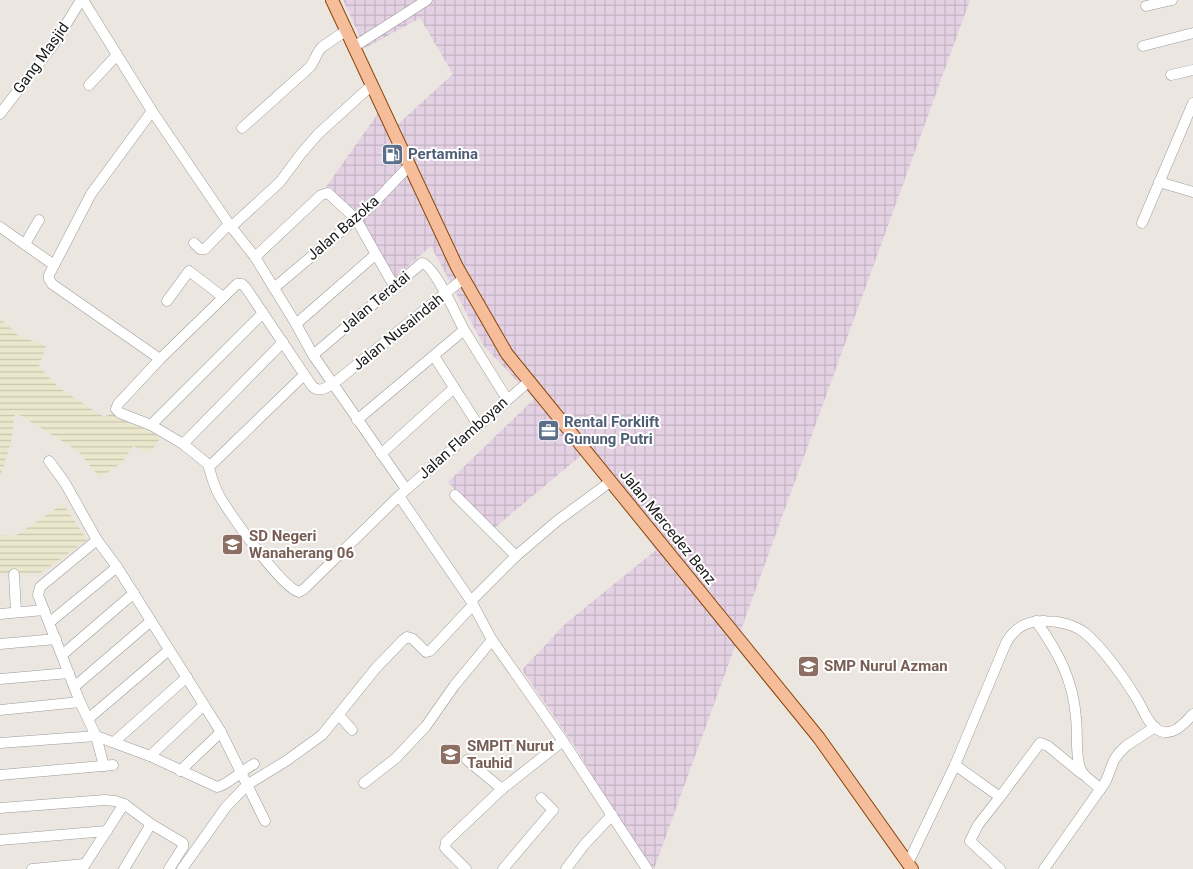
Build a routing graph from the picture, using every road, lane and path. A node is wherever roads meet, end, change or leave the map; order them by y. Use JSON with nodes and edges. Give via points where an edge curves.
{"nodes":[{"id":1,"x":82,"y":0,"type":"edge"},
{"id":2,"x":332,"y":0,"type":"edge"},
{"id":3,"x":427,"y":0,"type":"edge"},
{"id":4,"x":1172,"y":0,"type":"edge"},
{"id":5,"x":1146,"y":6,"type":"dead end"},
{"id":6,"x":347,"y":30,"type":"junction"},
{"id":7,"x":1193,"y":33,"type":"edge"},
{"id":8,"x":355,"y":46,"type":"junction"},
{"id":9,"x":1143,"y":46,"type":"dead end"},
{"id":10,"x":117,"y":55,"type":"junction"},
{"id":11,"x":1193,"y":70,"type":"edge"},
{"id":12,"x":1171,"y":75,"type":"dead end"},
{"id":13,"x":89,"y":84,"type":"dead end"},
{"id":14,"x":372,"y":85,"type":"junction"},
{"id":15,"x":1193,"y":103,"type":"edge"},
{"id":16,"x":152,"y":111,"type":"junction"},
{"id":17,"x":0,"y":114,"type":"edge"},
{"id":18,"x":242,"y":128,"type":"dead end"},
{"id":19,"x":409,"y":166,"type":"junction"},
{"id":20,"x":1159,"y":182,"type":"junction"},
{"id":21,"x":1193,"y":192,"type":"edge"},
{"id":22,"x":356,"y":219,"type":"junction"},
{"id":23,"x":39,"y":220,"type":"dead end"},
{"id":24,"x":1142,"y":223,"type":"dead end"},
{"id":25,"x":230,"y":225,"type":"junction"},
{"id":26,"x":0,"y":227,"type":"edge"},
{"id":27,"x":194,"y":243,"type":"dead end"},
{"id":28,"x":25,"y":244,"type":"junction"},
{"id":29,"x":376,"y":255,"type":"junction"},
{"id":30,"x":255,"y":257,"type":"junction"},
{"id":31,"x":54,"y":264,"type":"junction"},
{"id":32,"x":463,"y":279,"type":"junction"},
{"id":33,"x":394,"y":286,"type":"junction"},
{"id":34,"x":274,"y":288,"type":"junction"},
{"id":35,"x":446,"y":294,"type":"junction"},
{"id":36,"x":223,"y":297,"type":"junction"},
{"id":37,"x":167,"y":301,"type":"dead end"},
{"id":38,"x":263,"y":313,"type":"junction"},
{"id":39,"x":296,"y":324,"type":"junction"},
{"id":40,"x":464,"y":330,"type":"junction"},
{"id":41,"x":283,"y":342,"type":"junction"},
{"id":42,"x":313,"y":355,"type":"junction"},
{"id":43,"x":434,"y":356,"type":"junction"},
{"id":44,"x":160,"y":359,"type":"junction"},
{"id":45,"x":304,"y":375,"type":"junction"},
{"id":46,"x":528,"y":382,"type":"junction"},
{"id":47,"x":333,"y":384,"type":"junction"},
{"id":48,"x":454,"y":388,"type":"junction"},
{"id":49,"x":507,"y":399,"type":"junction"},
{"id":50,"x":357,"y":420,"type":"junction"},
{"id":51,"x":151,"y":425,"type":"junction"},
{"id":52,"x":478,"y":426,"type":"junction"},
{"id":53,"x":183,"y":444,"type":"junction"},
{"id":54,"x":381,"y":454,"type":"junction"},
{"id":55,"x":49,"y":461,"type":"dead end"},
{"id":56,"x":208,"y":464,"type":"junction"},
{"id":57,"x":610,"y":482,"type":"junction"},
{"id":58,"x":402,"y":492,"type":"junction"},
{"id":59,"x":455,"y":495,"type":"dead end"},
{"id":60,"x":97,"y":540,"type":"junction"},
{"id":61,"x":516,"y":556,"type":"junction"},
{"id":62,"x":117,"y":567,"type":"junction"},
{"id":63,"x":14,"y":574,"type":"dead end"},
{"id":64,"x":134,"y":593,"type":"junction"},
{"id":65,"x":472,"y":603,"type":"junction"},
{"id":66,"x":44,"y":610,"type":"junction"},
{"id":67,"x":16,"y":612,"type":"junction"},
{"id":68,"x":0,"y":614,"type":"edge"},
{"id":69,"x":151,"y":621,"type":"junction"},
{"id":70,"x":1036,"y":621,"type":"junction"},
{"id":71,"x":50,"y":622,"type":"junction"},
{"id":72,"x":56,"y":639,"type":"junction"},
{"id":73,"x":492,"y":640,"type":"junction"},
{"id":74,"x":0,"y":644,"type":"edge"},
{"id":75,"x":169,"y":650,"type":"junction"},
{"id":76,"x":62,"y":655,"type":"junction"},
{"id":77,"x":69,"y":673,"type":"junction"},
{"id":78,"x":187,"y":677,"type":"junction"},
{"id":79,"x":0,"y":679,"type":"edge"},
{"id":80,"x":74,"y":687,"type":"junction"},
{"id":81,"x":80,"y":702,"type":"junction"},
{"id":82,"x":204,"y":705,"type":"junction"},
{"id":83,"x":0,"y":710,"type":"edge"},
{"id":84,"x":1193,"y":714,"type":"edge"},
{"id":85,"x":339,"y":715,"type":"junction"},
{"id":86,"x":88,"y":719,"type":"junction"},
{"id":87,"x":1155,"y":727,"type":"junction"},
{"id":88,"x":352,"y":730,"type":"dead end"},
{"id":89,"x":221,"y":732,"type":"junction"},
{"id":90,"x":96,"y":736,"type":"junction"},
{"id":91,"x":563,"y":741,"type":"junction"},
{"id":92,"x":114,"y":742,"type":"junction"},
{"id":93,"x":0,"y":743,"type":"edge"},
{"id":94,"x":150,"y":756,"type":"junction"},
{"id":95,"x":467,"y":760,"type":"dead end"},
{"id":96,"x":254,"y":764,"type":"dead end"},
{"id":97,"x":955,"y":765,"type":"junction"},
{"id":98,"x":180,"y":771,"type":"junction"},
{"id":99,"x":241,"y":771,"type":"junction"},
{"id":100,"x":0,"y":775,"type":"edge"},
{"id":101,"x":1084,"y":775,"type":"junction"},
{"id":102,"x":364,"y":783,"type":"dead end"},
{"id":103,"x":247,"y":785,"type":"junction"},
{"id":104,"x":502,"y":789,"type":"junction"},
{"id":105,"x":1100,"y":790,"type":"junction"},
{"id":106,"x":1000,"y":797,"type":"junction"},
{"id":107,"x":541,"y":798,"type":"dead end"},
{"id":108,"x":124,"y":804,"type":"junction"},
{"id":109,"x":0,"y":808,"type":"edge"},
{"id":110,"x":612,"y":815,"type":"junction"},
{"id":111,"x":265,"y":821,"type":"dead end"},
{"id":112,"x":151,"y":824,"type":"junction"},
{"id":113,"x":107,"y":830,"type":"junction"},
{"id":114,"x":0,"y":840,"type":"edge"},
{"id":115,"x":910,"y":866,"type":"edge"},
{"id":116,"x":83,"y":867,"type":"edge"},
{"id":117,"x":1045,"y":868,"type":"edge"},
{"id":118,"x":32,"y":869,"type":"edge"},
{"id":119,"x":124,"y":869,"type":"edge"},
{"id":120,"x":169,"y":869,"type":"edge"},
{"id":121,"x":182,"y":869,"type":"edge"},
{"id":122,"x":466,"y":869,"type":"edge"},
{"id":123,"x":503,"y":869,"type":"edge"},
{"id":124,"x":566,"y":869,"type":"edge"},
{"id":125,"x":647,"y":869,"type":"edge"},
{"id":126,"x":1000,"y":869,"type":"edge"}],
"edges":[{"from":1,"to":10,"type":"street"},
{"from":1,"to":17,"type":"street","name":"Gang Masjid","via":[[54,44]]},
{"from":2,"to":6,"type":"main road","name":"Jalan Mercedez Benz"},
{"from":3,"to":8,"type":"street"},
{"from":4,"to":5,"type":"street"},
{"from":6,"to":8,"type":"main road","name":"Jalan Mercedez Benz"},
{"from":6,"to":18,"type":"street","via":[[322,47],[310,67]]},
{"from":7,"to":9,"type":"street"},
{"from":8,"to":14,"type":"main road","name":"Jalan Mercedez Benz"},
{"from":10,"to":13,"type":"street"},
{"from":10,"to":16,"type":"street"},
{"from":11,"to":12,"type":"street"},
{"from":14,"to":19,"type":"main road","name":"Jalan Mercedez Benz"},
{"from":14,"to":25,"type":"street","via":[[318,134],[280,182]]},
{"from":15,"to":20,"type":"street"},
{"from":16,"to":25,"type":"street"},
{"from":16,"to":31,"type":"street","via":[[91,194]]},
{"from":19,"to":22,"type":"street","name":"Jalan Bazoka"},
{"from":19,"to":32,"type":"main road","name":"Jalan Mercedez Benz"},
{"from":20,"to":21,"type":"street"},
{"from":20,"to":24,"type":"street"},
{"from":22,"to":29,"type":"street"},
{"from":22,"to":30,"type":"street","via":[[330,195],[323,194]]},
{"from":22,"to":34,"type":"street","name":"Jalan Bazoka"},
{"from":23,"to":28,"type":"street"},
{"from":25,"to":27,"type":"street","via":[[205,249]]},
{"from":25,"to":30,"type":"street"},
{"from":26,"to":28,"type":"street"},
{"from":28,"to":31,"type":"street"},
{"from":29,"to":33,"type":"street"},
{"from":29,"to":39,"type":"street"},
{"from":30,"to":34,"type":"street"},
{"from":31,"to":44,"type":"street","via":[[49,275],[52,284]]},
{"from":32,"to":35,"type":"street","name":"Jalan Nusaindah"},
{"from":32,"to":46,"type":"main road","name":"Jalan Mercedez Benz","via":[[507,354]]},
{"from":33,"to":35,"type":"street","name":"Jalan Teratai","via":[[419,264],[425,263]]},
{"from":33,"to":42,"type":"street","name":"Jalan Teratai"},
{"from":34,"to":39,"type":"street"},
{"from":35,"to":40,"type":"street","name":"Jalan Teratai"},
{"from":35,"to":47,"type":"street","name":"Jalan Nusaindah"},
{"from":36,"to":37,"type":"street","via":[[189,271]]},
{"from":36,"to":38,"type":"street","via":[[237,284],[242,284]]},
{"from":36,"to":44,"type":"street"},
{"from":38,"to":41,"type":"street"},
{"from":38,"to":51,"type":"street"},
{"from":39,"to":42,"type":"street"},
{"from":40,"to":43,"type":"street"},
{"from":40,"to":49,"type":"street","name":"Jalan Teratai"},
{"from":41,"to":45,"type":"street"},
{"from":41,"to":53,"type":"street"},
{"from":42,"to":47,"type":"street"},
{"from":43,"to":48,"type":"street"},
{"from":43,"to":50,"type":"street"},
{"from":44,"to":51,"type":"street","via":[[116,406],[120,413]]},
{"from":45,"to":47,"type":"street","via":[[315,389],[321,390]]},
{"from":45,"to":56,"type":"street","via":[[212,464]]},
{"from":46,"to":49,"type":"street","name":"Jalan Flamboyan"},
{"from":46,"to":57,"type":"main road","name":"Jalan Mercedez Benz"},
{"from":47,"to":50,"type":"street"},
{"from":48,"to":52,"type":"street"},
{"from":48,"to":54,"type":"street"},
{"from":49,"to":52,"type":"street","name":"Jalan Flamboyan"},
{"from":50,"to":54,"type":"street"},
{"from":51,"to":53,"type":"street"},
{"from":52,"to":58,"type":"street","name":"Jalan Flamboyan"},
{"from":53,"to":56,"type":"street"},
{"from":54,"to":58,"type":"street"},
{"from":55,"to":60,"type":"street"},
{"from":56,"to":58,"type":"street","name":"Jalan Flamboyan","via":[[220,497],[275,572],[299,592]]},
{"from":57,"to":61,"type":"street"},
{"from":57,"to":115,"type":"main road","name":"Jalan Mercedez Benz","via":[[819,738]]},
{"from":58,"to":65,"type":"street"},
{"from":59,"to":61,"type":"street"},
{"from":60,"to":62,"type":"street"},
{"from":60,"to":66,"type":"street","via":[[40,587],[38,595]]},
{"from":61,"to":65,"type":"street"},
{"from":62,"to":64,"type":"street"},
{"from":62,"to":71,"type":"street"},
{"from":63,"to":67,"type":"street"},
{"from":64,"to":69,"type":"street"},
{"from":64,"to":76,"type":"street"},
{"from":65,"to":73,"type":"street"},
{"from":65,"to":85,"type":"street","via":[[430,652],[413,639],[407,637],[403,640]]},
{"from":66,"to":67,"type":"street"},
{"from":66,"to":71,"type":"street"},
{"from":67,"to":68,"type":"street"},
{"from":69,"to":75,"type":"street"},
{"from":69,"to":80,"type":"street"},
{"from":70,"to":87,"type":"street","via":[[1070,625],[1084,633],[1128,686]]},
{"from":70,"to":97,"type":"street","via":[[1015,629],[1006,643]]},
{"from":70,"to":101,"type":"street","via":[[1058,654],[1068,678],[1076,717],[1077,753]]},
{"from":71,"to":72,"type":"street"},
{"from":72,"to":74,"type":"street"},
{"from":72,"to":76,"type":"street"},
{"from":73,"to":91,"type":"street"},
{"from":73,"to":102,"type":"street","via":[[426,726],[396,758]]},
{"from":75,"to":78,"type":"street"},
{"from":75,"to":86,"type":"street"},
{"from":76,"to":77,"type":"street"},
{"from":77,"to":79,"type":"street"},
{"from":77,"to":80,"type":"street"},
{"from":78,"to":82,"type":"street"},
{"from":78,"to":92,"type":"street"},
{"from":80,"to":81,"type":"street"},
{"from":81,"to":83,"type":"street"},
{"from":81,"to":86,"type":"street"},
{"from":82,"to":89,"type":"street"},
{"from":82,"to":94,"type":"street"},
{"from":84,"to":87,"type":"street","via":[[1175,731],[1169,733]]},
{"from":85,"to":88,"type":"street"},
{"from":85,"to":103,"type":"street","via":[[322,735]]},
{"from":86,"to":90,"type":"street"},
{"from":87,"to":105,"type":"street","via":[[1119,753]]},
{"from":89,"to":98,"type":"street"},
{"from":89,"to":99,"type":"street"},
{"from":90,"to":92,"type":"street"},
{"from":90,"to":93,"type":"street"},
{"from":90,"to":100,"type":"street","via":[[109,765]]},
{"from":91,"to":104,"type":"street"},
{"from":91,"to":110,"type":"street"},
{"from":92,"to":94,"type":"street"},
{"from":94,"to":98,"type":"street"},
{"from":95,"to":104,"type":"street"},
{"from":96,"to":99,"type":"street"},
{"from":97,"to":106,"type":"street"},
{"from":97,"to":115,"type":"street"},
{"from":98,"to":99,"type":"street","via":[[217,788]]},
{"from":99,"to":103,"type":"street"},
{"from":101,"to":105,"type":"street"},
{"from":101,"to":106,"type":"street","via":[[1040,743]]},
{"from":103,"to":111,"type":"street"},
{"from":103,"to":121,"type":"street","via":[[226,807]]},
{"from":104,"to":122,"type":"street","via":[[444,845]]},
{"from":105,"to":117,"type":"street"},
{"from":106,"to":126,"type":"street","via":[[970,841]]},
{"from":107,"to":123,"type":"street","via":[[552,813]]},
{"from":108,"to":109,"type":"street","via":[[105,800]]},
{"from":108,"to":112,"type":"street"},
{"from":108,"to":113,"type":"street"},
{"from":110,"to":124,"type":"street"},
{"from":110,"to":125,"type":"street"},
{"from":112,"to":119,"type":"street"},
{"from":112,"to":120,"type":"street","via":[[183,843]]},
{"from":113,"to":114,"type":"street"},
{"from":113,"to":116,"type":"street"},
{"from":116,"to":118,"type":"street"}]}
